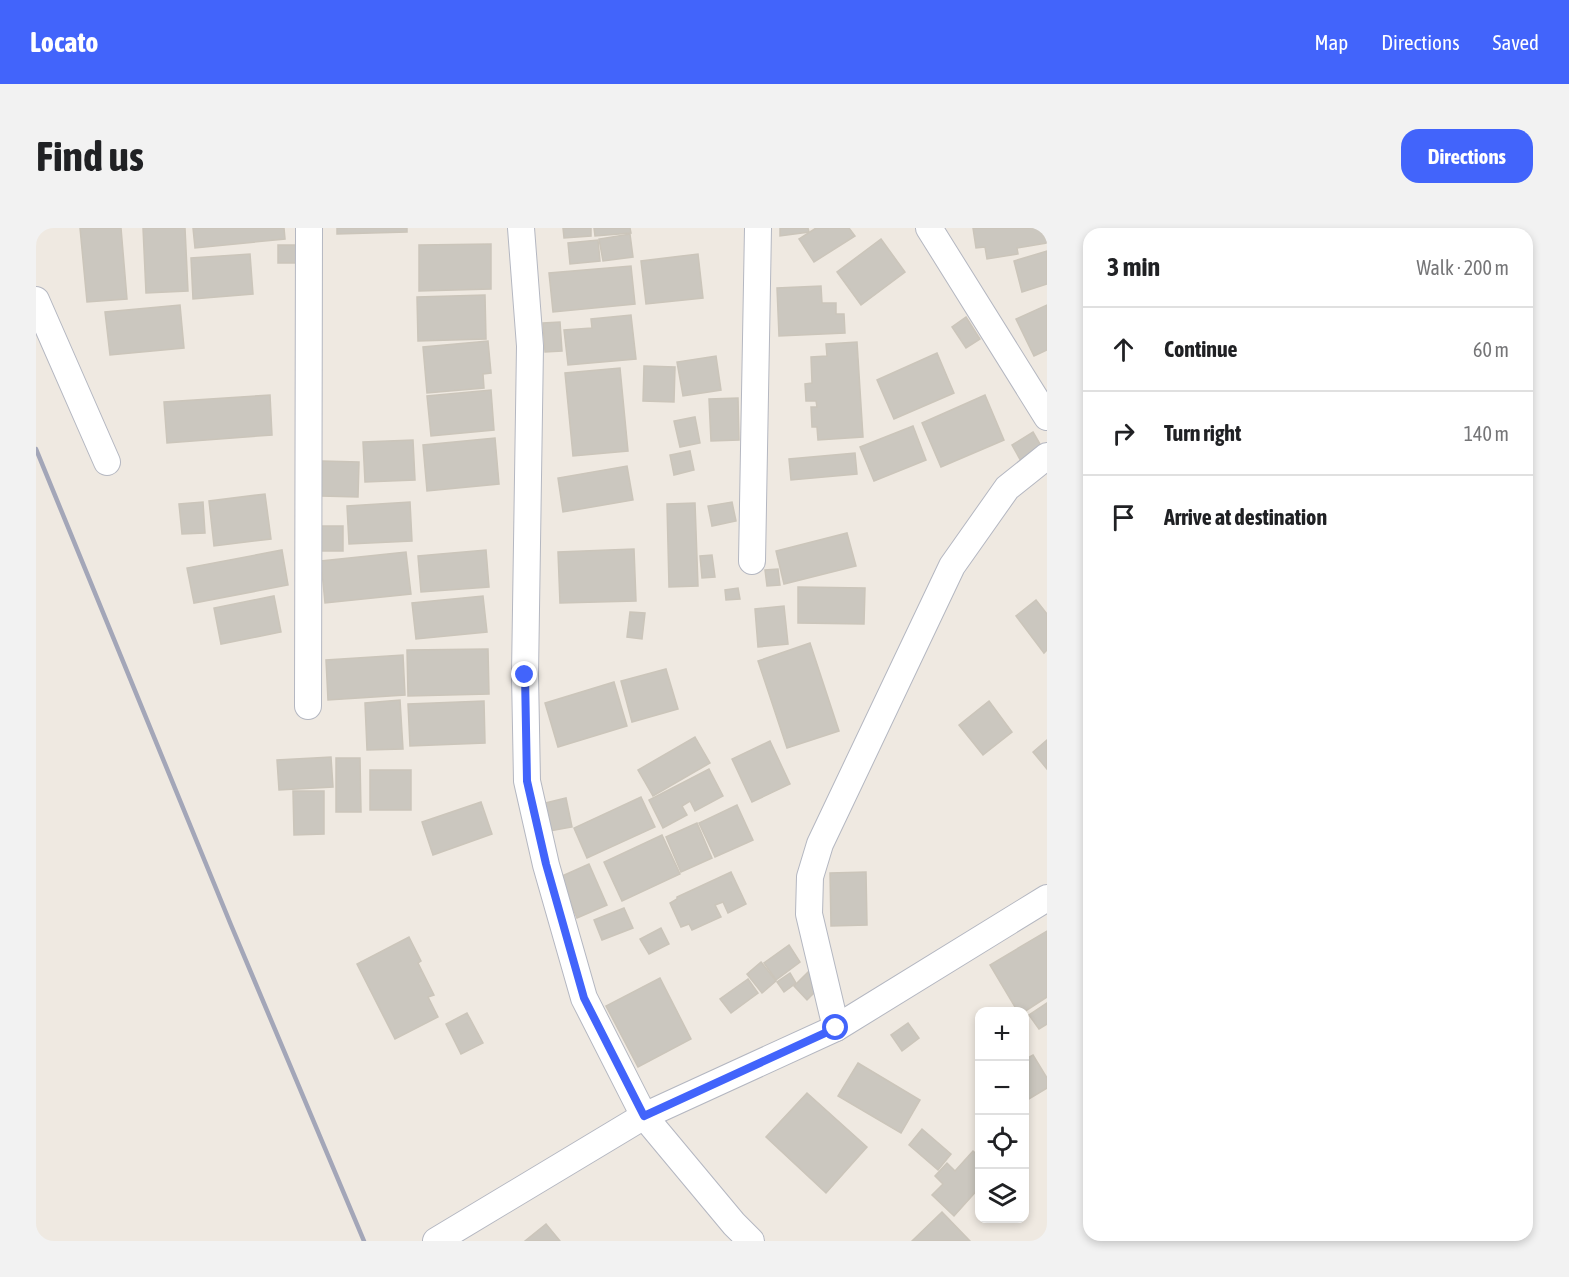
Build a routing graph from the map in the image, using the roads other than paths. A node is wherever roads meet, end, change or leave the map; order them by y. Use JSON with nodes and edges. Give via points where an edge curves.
{"nodes":[{"id":1,"x":309,"y":228,"type":"edge"},
{"id":2,"x":521,"y":228,"type":"edge"},
{"id":3,"x":758,"y":228,"type":"edge"},
{"id":4,"x":929,"y":228,"type":"edge"},
{"id":5,"x":36,"y":300,"type":"edge"},
{"id":6,"x":1045,"y":409,"type":"edge"},
{"id":7,"x":1047,"y":456,"type":"edge"},
{"id":8,"x":107,"y":462,"type":"dead end"},
{"id":9,"x":752,"y":561,"type":"dead end"},
{"id":10,"x":308,"y":706,"type":"dead end"},
{"id":11,"x":1047,"y":898,"type":"edge"},
{"id":12,"x":836,"y":1028,"type":"junction"},
{"id":13,"x":644,"y":1116,"type":"junction"},
{"id":14,"x":436,"y":1241,"type":"edge"},
{"id":15,"x":751,"y":1241,"type":"edge"}],
"edges":[{"from":1,"to":10,"type":"street"},
{"from":2,"to":13,"type":"street","via":[[530,346],[527,781],[584,998]]},
{"from":3,"to":9,"type":"street"},
{"from":4,"to":6,"type":"street"},
{"from":5,"to":8,"type":"street"},
{"from":7,"to":12,"type":"street","via":[[1007,488],[952,566],[820,844],[810,877],[809,914]]},
{"from":11,"to":12,"type":"street"},
{"from":12,"to":13,"type":"street"},
{"from":13,"to":14,"type":"street"},
{"from":13,"to":15,"type":"street"}]}
